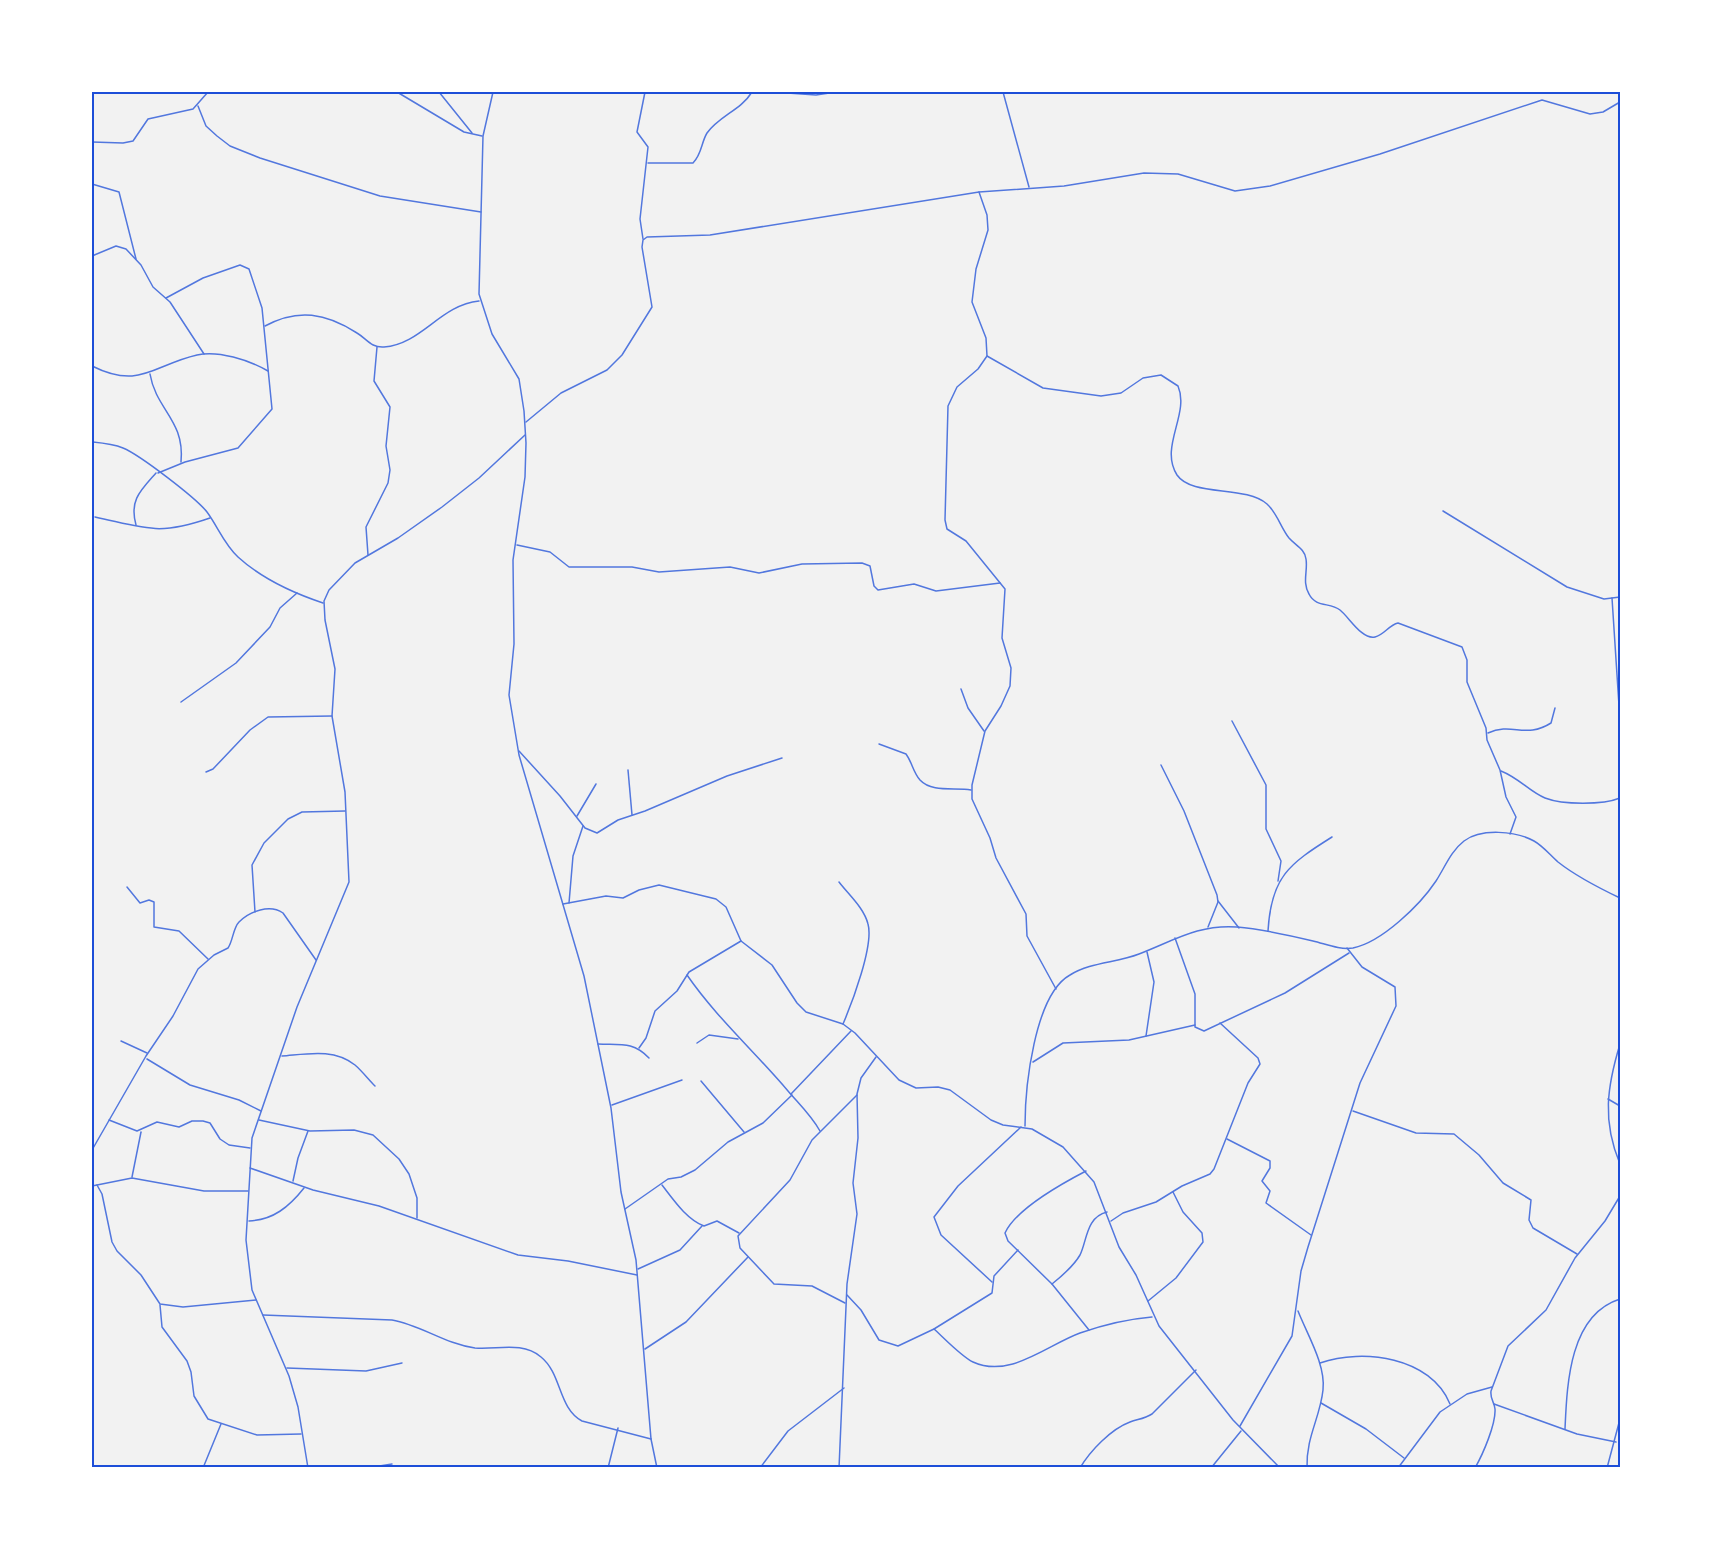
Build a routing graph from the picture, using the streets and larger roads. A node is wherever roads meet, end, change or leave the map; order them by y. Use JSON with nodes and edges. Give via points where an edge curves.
{"nodes":[{"id":1,"x":208,"y":92,"type":"edge"},
{"id":2,"x":397,"y":92,"type":"edge"},
{"id":3,"x":439,"y":92,"type":"edge"},
{"id":4,"x":493,"y":92,"type":"edge"},
{"id":5,"x":645,"y":92,"type":"edge"},
{"id":6,"x":752,"y":92,"type":"edge"},
{"id":7,"x":773,"y":92,"type":"edge"},
{"id":8,"x":836,"y":92,"type":"edge"},
{"id":9,"x":1003,"y":92,"type":"edge"},
{"id":10,"x":1620,"y":102,"type":"edge"},
{"id":11,"x":198,"y":106,"type":"junction"},
{"id":12,"x":472,"y":134,"type":"junction"},
{"id":13,"x":483,"y":136,"type":"junction"},
{"id":14,"x":92,"y":142,"type":"edge"},
{"id":15,"x":646,"y":163,"type":"junction"},
{"id":16,"x":92,"y":184,"type":"edge"},
{"id":17,"x":1029,"y":188,"type":"junction"},
{"id":18,"x":979,"y":192,"type":"junction"},
{"id":19,"x":482,"y":212,"type":"junction"},
{"id":20,"x":643,"y":240,"type":"junction"},
{"id":21,"x":92,"y":256,"type":"edge"},
{"id":22,"x":136,"y":259,"type":"junction"},
{"id":23,"x":166,"y":298,"type":"junction"},
{"id":24,"x":481,"y":301,"type":"junction"},
{"id":25,"x":265,"y":326,"type":"junction"},
{"id":26,"x":377,"y":346,"type":"junction"},
{"id":27,"x":204,"y":355,"type":"junction"},
{"id":28,"x":987,"y":356,"type":"junction"},
{"id":29,"x":92,"y":366,"type":"edge"},
{"id":30,"x":268,"y":371,"type":"junction"},
{"id":31,"x":150,"y":374,"type":"junction"},
{"id":32,"x":525,"y":423,"type":"junction"},
{"id":33,"x":525,"y":434,"type":"junction"},
{"id":34,"x":92,"y":442,"type":"edge"},
{"id":35,"x":181,"y":463,"type":"junction"},
{"id":36,"x":158,"y":472,"type":"junction"},
{"id":37,"x":1443,"y":511,"type":"dead end"},
{"id":38,"x":95,"y":517,"type":"dead end"},
{"id":39,"x":210,"y":518,"type":"junction"},
{"id":40,"x":137,"y":527,"type":"junction"},
{"id":41,"x":515,"y":545,"type":"junction"},
{"id":42,"x":368,"y":555,"type":"junction"},
{"id":43,"x":1001,"y":583,"type":"junction"},
{"id":44,"x":297,"y":593,"type":"junction"},
{"id":45,"x":1612,"y":597,"type":"junction"},
{"id":46,"x":1620,"y":597,"type":"edge"},
{"id":47,"x":324,"y":604,"type":"junction"},
{"id":48,"x":961,"y":689,"type":"dead end"},
{"id":49,"x":181,"y":702,"type":"dead end"},
{"id":50,"x":1555,"y":708,"type":"dead end"},
{"id":51,"x":332,"y":716,"type":"junction"},
{"id":52,"x":1232,"y":721,"type":"dead end"},
{"id":53,"x":1620,"y":721,"type":"edge"},
{"id":54,"x":984,"y":732,"type":"junction"},
{"id":55,"x":1487,"y":733,"type":"junction"},
{"id":56,"x":879,"y":744,"type":"dead end"},
{"id":57,"x":518,"y":751,"type":"junction"},
{"id":58,"x":782,"y":758,"type":"dead end"},
{"id":59,"x":1161,"y":765,"type":"dead end"},
{"id":60,"x":628,"y":770,"type":"dead end"},
{"id":61,"x":1500,"y":771,"type":"junction"},
{"id":62,"x":206,"y":772,"type":"dead end"},
{"id":63,"x":596,"y":784,"type":"dead end"},
{"id":64,"x":972,"y":790,"type":"junction"},
{"id":65,"x":1620,"y":798,"type":"edge"},
{"id":66,"x":346,"y":811,"type":"junction"},
{"id":67,"x":576,"y":816,"type":"junction"},
{"id":68,"x":632,"y":816,"type":"junction"},
{"id":69,"x":583,"y":826,"type":"junction"},
{"id":70,"x":1510,"y":834,"type":"junction"},
{"id":71,"x":1332,"y":837,"type":"dead end"},
{"id":72,"x":839,"y":882,"type":"dead end"},
{"id":73,"x":1278,"y":882,"type":"junction"},
{"id":74,"x":127,"y":887,"type":"dead end"},
{"id":75,"x":1620,"y":898,"type":"edge"},
{"id":76,"x":1218,"y":901,"type":"junction"},
{"id":77,"x":562,"y":904,"type":"junction"},
{"id":78,"x":569,"y":904,"type":"junction"},
{"id":79,"x":255,"y":912,"type":"junction"},
{"id":80,"x":1208,"y":928,"type":"junction"},
{"id":81,"x":1239,"y":928,"type":"junction"},
{"id":82,"x":1268,"y":932,"type":"junction"},
{"id":83,"x":1175,"y":937,"type":"junction"},
{"id":84,"x":741,"y":940,"type":"junction"},
{"id":85,"x":1347,"y":948,"type":"junction"},
{"id":86,"x":1147,"y":951,"type":"junction"},
{"id":87,"x":1350,"y":952,"type":"junction"},
{"id":88,"x":208,"y":960,"type":"junction"},
{"id":89,"x":316,"y":961,"type":"junction"},
{"id":90,"x":687,"y":975,"type":"junction"},
{"id":91,"x":1056,"y":989,"type":"junction"},
{"id":92,"x":1220,"y":1023,"type":"junction"},
{"id":93,"x":843,"y":1024,"type":"junction"},
{"id":94,"x":1195,"y":1025,"type":"junction"},
{"id":95,"x":852,"y":1030,"type":"junction"},
{"id":96,"x":1146,"y":1037,"type":"junction"},
{"id":97,"x":741,"y":1039,"type":"junction"},
{"id":98,"x":121,"y":1041,"type":"dead end"},
{"id":99,"x":697,"y":1043,"type":"dead end"},
{"id":100,"x":598,"y":1044,"type":"junction"},
{"id":101,"x":1620,"y":1044,"type":"edge"},
{"id":102,"x":639,"y":1048,"type":"junction"},
{"id":103,"x":148,"y":1053,"type":"junction"},
{"id":104,"x":281,"y":1056,"type":"junction"},
{"id":105,"x":876,"y":1056,"type":"junction"},
{"id":106,"x":145,"y":1058,"type":"junction"},
{"id":107,"x":649,"y":1058,"type":"dead end"},
{"id":108,"x":1032,"y":1062,"type":"junction"},
{"id":109,"x":682,"y":1080,"type":"dead end"},
{"id":110,"x":701,"y":1080,"type":"dead end"},
{"id":111,"x":375,"y":1086,"type":"dead end"},
{"id":112,"x":857,"y":1094,"type":"junction"},
{"id":113,"x":791,"y":1095,"type":"junction"},
{"id":114,"x":1607,"y":1098,"type":"junction"},
{"id":115,"x":611,"y":1106,"type":"junction"},
{"id":116,"x":1620,"y":1106,"type":"edge"},
{"id":117,"x":1352,"y":1110,"type":"junction"},
{"id":118,"x":262,"y":1111,"type":"junction"},
{"id":119,"x":109,"y":1120,"type":"junction"},
{"id":120,"x":259,"y":1120,"type":"junction"},
{"id":121,"x":1022,"y":1126,"type":"junction"},
{"id":122,"x":1026,"y":1127,"type":"junction"},
{"id":123,"x":141,"y":1130,"type":"junction"},
{"id":124,"x":309,"y":1131,"type":"junction"},
{"id":125,"x":820,"y":1131,"type":"junction"},
{"id":126,"x":744,"y":1133,"type":"junction"},
{"id":127,"x":1227,"y":1139,"type":"junction"},
{"id":128,"x":250,"y":1148,"type":"junction"},
{"id":129,"x":92,"y":1150,"type":"edge"},
{"id":130,"x":1620,"y":1164,"type":"edge"},
{"id":131,"x":249,"y":1168,"type":"junction"},
{"id":132,"x":1086,"y":1171,"type":"junction"},
{"id":133,"x":132,"y":1178,"type":"junction"},
{"id":134,"x":293,"y":1182,"type":"junction"},
{"id":135,"x":661,"y":1184,"type":"junction"},
{"id":136,"x":97,"y":1185,"type":"junction"},
{"id":137,"x":92,"y":1186,"type":"edge"},
{"id":138,"x":304,"y":1187,"type":"junction"},
{"id":139,"x":249,"y":1190,"type":"junction"},
{"id":140,"x":1173,"y":1192,"type":"junction"},
{"id":141,"x":1620,"y":1196,"type":"edge"},
{"id":142,"x":624,"y":1209,"type":"junction"},
{"id":143,"x":1107,"y":1212,"type":"junction"},
{"id":144,"x":417,"y":1219,"type":"junction"},
{"id":145,"x":248,"y":1222,"type":"junction"},
{"id":146,"x":1110,"y":1222,"type":"junction"},
{"id":147,"x":703,"y":1225,"type":"junction"},
{"id":148,"x":739,"y":1233,"type":"junction"},
{"id":149,"x":1312,"y":1236,"type":"junction"},
{"id":150,"x":1018,"y":1250,"type":"junction"},
{"id":151,"x":1578,"y":1254,"type":"junction"},
{"id":152,"x":748,"y":1257,"type":"junction"},
{"id":153,"x":637,"y":1269,"type":"junction"},
{"id":154,"x":637,"y":1275,"type":"junction"},
{"id":155,"x":992,"y":1283,"type":"junction"},
{"id":156,"x":1052,"y":1284,"type":"junction"},
{"id":157,"x":846,"y":1294,"type":"junction"},
{"id":158,"x":1620,"y":1299,"type":"edge"},
{"id":159,"x":256,"y":1300,"type":"junction"},
{"id":160,"x":1147,"y":1301,"type":"junction"},
{"id":161,"x":846,"y":1303,"type":"junction"},
{"id":162,"x":160,"y":1304,"type":"junction"},
{"id":163,"x":1298,"y":1310,"type":"junction"},
{"id":164,"x":262,"y":1314,"type":"junction"},
{"id":165,"x":1153,"y":1317,"type":"junction"},
{"id":166,"x":934,"y":1329,"type":"junction"},
{"id":167,"x":1089,"y":1331,"type":"junction"},
{"id":168,"x":644,"y":1350,"type":"junction"},
{"id":169,"x":402,"y":1363,"type":"dead end"},
{"id":170,"x":1319,"y":1364,"type":"junction"},
{"id":171,"x":286,"y":1368,"type":"junction"},
{"id":172,"x":1196,"y":1370,"type":"junction"},
{"id":173,"x":1493,"y":1386,"type":"junction"},
{"id":174,"x":844,"y":1388,"type":"junction"},
{"id":175,"x":1320,"y":1403,"type":"junction"},
{"id":176,"x":1450,"y":1404,"type":"junction"},
{"id":177,"x":1493,"y":1404,"type":"junction"},
{"id":178,"x":1620,"y":1419,"type":"edge"},
{"id":179,"x":220,"y":1424,"type":"junction"},
{"id":180,"x":1239,"y":1427,"type":"junction"},
{"id":181,"x":618,"y":1428,"type":"junction"},
{"id":182,"x":1565,"y":1429,"type":"junction"},
{"id":183,"x":1242,"y":1430,"type":"junction"},
{"id":184,"x":302,"y":1434,"type":"junction"},
{"id":185,"x":651,"y":1439,"type":"junction"},
{"id":186,"x":1616,"y":1442,"type":"junction"},
{"id":187,"x":1405,"y":1459,"type":"junction"},
{"id":188,"x":392,"y":1464,"type":"dead end"},
{"id":189,"x":203,"y":1467,"type":"edge"},
{"id":190,"x":308,"y":1467,"type":"edge"},
{"id":191,"x":367,"y":1467,"type":"edge"},
{"id":192,"x":608,"y":1467,"type":"edge"},
{"id":193,"x":657,"y":1467,"type":"edge"},
{"id":194,"x":760,"y":1467,"type":"edge"},
{"id":195,"x":839,"y":1467,"type":"edge"},
{"id":196,"x":1080,"y":1467,"type":"edge"},
{"id":197,"x":1211,"y":1467,"type":"edge"},
{"id":198,"x":1280,"y":1467,"type":"edge"},
{"id":199,"x":1307,"y":1467,"type":"edge"},
{"id":200,"x":1398,"y":1467,"type":"edge"},
{"id":201,"x":1475,"y":1467,"type":"edge"},
{"id":202,"x":1607,"y":1467,"type":"edge"}],
"edges":[{"from":1,"to":11,"type":"street"},
{"from":2,"to":12,"type":"street"},
{"from":3,"to":12,"type":"street"},
{"from":4,"to":13,"type":"street"},
{"from":5,"to":15,"type":"street","via":[[637,132],[648,147]]},
{"from":6,"to":15,"type":"street","via":[[708,132],[693,163]]},
{"from":7,"to":8,"type":"street"},
{"from":9,"to":17,"type":"street"},
{"from":10,"to":17,"type":"street","via":[[1594,114],[1542,100],[1270,186],[1242,190],[1178,174],[1144,172]]},
{"from":11,"to":14,"type":"street","via":[[147,119],[133,141]]},
{"from":11,"to":19,"type":"street","via":[[206,126],[217,136],[260,158],[380,196]]},
{"from":12,"to":13,"type":"street"},
{"from":13,"to":19,"type":"street"},
{"from":15,"to":20,"type":"street","via":[[640,219]]},
{"from":16,"to":22,"type":"street","via":[[119,192]]},
{"from":17,"to":18,"type":"street"},
{"from":18,"to":20,"type":"street","via":[[716,234],[652,235]]},
{"from":18,"to":28,"type":"street","via":[[988,230],[976,268],[972,302],[986,338]]},
{"from":19,"to":24,"type":"street","via":[[478,270]]},
{"from":20,"to":32,"type":"street","via":[[653,303],[622,355],[607,370],[561,393]]},
{"from":21,"to":22,"type":"street","via":[[116,246]]},
{"from":22,"to":23,"type":"street","via":[[153,287]]},
{"from":23,"to":25,"type":"street","via":[[203,278],[236,265],[245,266]]},
{"from":23,"to":27,"type":"street"},
{"from":24,"to":26,"type":"street","via":[[459,304],[416,336],[397,344]]},
{"from":24,"to":32,"type":"street","via":[[492,334],[519,379]]},
{"from":25,"to":26,"type":"street","via":[[285,317],[319,314]]},
{"from":25,"to":30,"type":"street"},
{"from":26,"to":42,"type":"street","via":[[373,374],[390,407],[386,446],[390,470],[388,483],[366,527]]},
{"from":27,"to":30,"type":"street","via":[[240,359]]},
{"from":27,"to":31,"type":"street"},
{"from":28,"to":43,"type":"street","via":[[957,387],[948,405],[945,520],[947,529],[966,541]]},
{"from":28,"to":55,"type":"street","via":[[1052,390],[1101,396],[1121,393],[1143,378],[1161,375],[1178,386],[1182,399],[1172,445],[1172,466],[1179,477],[1192,484],[1251,495],[1267,504],[1287,536],[1304,551],[1305,584],[1310,596],[1321,605],[1338,609],[1367,636],[1376,637],[1398,623],[1462,647],[1467,660],[1467,682]]},
{"from":29,"to":31,"type":"street","via":[[115,376]]},
{"from":30,"to":35,"type":"street","via":[[272,409],[245,444]]},
{"from":31,"to":35,"type":"street","via":[[153,393],[170,414],[180,438]]},
{"from":32,"to":33,"type":"street"},
{"from":33,"to":41,"type":"street","via":[[525,477]]},
{"from":33,"to":42,"type":"street","via":[[456,496]]},
{"from":34,"to":36,"type":"street","via":[[123,448]]},
{"from":35,"to":36,"type":"street"},
{"from":36,"to":39,"type":"street","via":[[186,492]]},
{"from":36,"to":40,"type":"street","via":[[136,496],[133,511]]},
{"from":37,"to":45,"type":"street","via":[[1567,587],[1592,597]]},
{"from":38,"to":40,"type":"street"},
{"from":39,"to":40,"type":"street","via":[[183,528]]},
{"from":39,"to":44,"type":"street","via":[[239,558]]},
{"from":41,"to":43,"type":"street","via":[[550,552],[569,567],[632,567],[659,572],[730,567],[759,573],[802,564],[862,563],[870,566],[873,586],[878,590],[914,584],[936,591]]},
{"from":41,"to":57,"type":"street","via":[[509,695]]},
{"from":42,"to":47,"type":"street","via":[[329,590]]},
{"from":43,"to":54,"type":"street","via":[[1005,598],[1002,638],[1011,668],[1010,686]]},
{"from":44,"to":47,"type":"street"},
{"from":44,"to":49,"type":"street","via":[[236,663]]},
{"from":45,"to":46,"type":"street"},
{"from":45,"to":53,"type":"street"},
{"from":47,"to":51,"type":"street","via":[[335,669]]},
{"from":48,"to":54,"type":"street"},
{"from":50,"to":55,"type":"street","via":[[1551,723],[1535,731],[1508,728]]},
{"from":51,"to":62,"type":"street","via":[[268,717]]},
{"from":51,"to":66,"type":"street"},
{"from":52,"to":73,"type":"street","via":[[1266,785],[1266,829],[1281,861]]},
{"from":54,"to":64,"type":"street"},
{"from":55,"to":61,"type":"street"},
{"from":56,"to":64,"type":"street","via":[[906,754],[925,784]]},
{"from":57,"to":67,"type":"street"},
{"from":57,"to":77,"type":"street"},
{"from":58,"to":68,"type":"street","via":[[727,776]]},
{"from":59,"to":76,"type":"street","via":[[1184,812]]},
{"from":60,"to":68,"type":"street"},
{"from":61,"to":65,"type":"street","via":[[1514,776],[1544,798],[1558,802],[1601,803]]},
{"from":61,"to":70,"type":"street","via":[[1516,817]]},
{"from":63,"to":67,"type":"street"},
{"from":64,"to":91,"type":"street","via":[[974,806],[996,858],[1026,914],[1027,936]]},
{"from":66,"to":79,"type":"street","via":[[302,812],[288,819],[264,843],[252,864]]},
{"from":66,"to":89,"type":"street","via":[[349,882]]},
{"from":67,"to":69,"type":"street"},
{"from":68,"to":69,"type":"street","via":[[597,833]]},
{"from":69,"to":78,"type":"street","via":[[573,856]]},
{"from":70,"to":75,"type":"street","via":[[1534,841],[1581,878]]},
{"from":70,"to":85,"type":"street","via":[[1488,833],[1466,839],[1413,909],[1374,939]]},
{"from":71,"to":73,"type":"street","via":[[1300,857]]},
{"from":72,"to":93,"type":"street","via":[[864,914],[869,929],[863,966]]},
{"from":73,"to":82,"type":"street"},
{"from":74,"to":88,"type":"street","via":[[140,903],[154,902],[154,927],[179,931]]},
{"from":76,"to":80,"type":"street"},
{"from":76,"to":81,"type":"street"},
{"from":77,"to":78,"type":"street"},
{"from":77,"to":100,"type":"street","via":[[584,976]]},
{"from":78,"to":84,"type":"street","via":[[606,896],[623,898],[659,885],[716,899],[726,907]]},
{"from":79,"to":88,"type":"street","via":[[237,924],[228,948]]},
{"from":79,"to":89,"type":"street","via":[[269,907],[283,913]]},
{"from":80,"to":81,"type":"street"},
{"from":80,"to":83,"type":"street"},
{"from":81,"to":82,"type":"street"},
{"from":82,"to":85,"type":"street"},
{"from":83,"to":86,"type":"street"},
{"from":83,"to":94,"type":"street","via":[[1195,994]]},
{"from":84,"to":90,"type":"street"},
{"from":84,"to":93,"type":"street","via":[[772,965],[806,1012]]},
{"from":85,"to":87,"type":"street"},
{"from":86,"to":91,"type":"street","via":[[1083,968],[1059,982]]},
{"from":86,"to":96,"type":"street","via":[[1154,982]]},
{"from":87,"to":92,"type":"street","via":[[1285,993]]},
{"from":87,"to":117,"type":"street","via":[[1362,968],[1395,987],[1397,998]]},
{"from":88,"to":103,"type":"street","via":[[198,969]]},
{"from":89,"to":104,"type":"street"},
{"from":90,"to":97,"type":"street"},
{"from":90,"to":102,"type":"street","via":[[656,1011]]},
{"from":91,"to":108,"type":"street","via":[[1040,1022]]},
{"from":92,"to":94,"type":"street","via":[[1204,1031]]},
{"from":92,"to":127,"type":"street","via":[[1260,1064],[1248,1083]]},
{"from":93,"to":95,"type":"street"},
{"from":94,"to":96,"type":"street"},
{"from":95,"to":105,"type":"street"},
{"from":95,"to":113,"type":"street"},
{"from":96,"to":108,"type":"street","via":[[1063,1043]]},
{"from":97,"to":99,"type":"street","via":[[709,1035]]},
{"from":97,"to":113,"type":"street"},
{"from":98,"to":103,"type":"street"},
{"from":100,"to":102,"type":"street"},
{"from":100,"to":115,"type":"street"},
{"from":101,"to":114,"type":"street"},
{"from":102,"to":107,"type":"street"},
{"from":103,"to":106,"type":"street"},
{"from":104,"to":111,"type":"street","via":[[340,1056]]},
{"from":104,"to":118,"type":"street"},
{"from":105,"to":112,"type":"street","via":[[861,1078]]},
{"from":105,"to":121,"type":"street","via":[[899,1080],[916,1088],[950,1090],[991,1120]]},
{"from":106,"to":118,"type":"street","via":[[190,1085]]},
{"from":106,"to":119,"type":"street"},
{"from":108,"to":122,"type":"street","via":[[1025,1104]]},
{"from":109,"to":115,"type":"street"},
{"from":110,"to":126,"type":"street"},
{"from":112,"to":125,"type":"street"},
{"from":112,"to":157,"type":"street","via":[[858,1138],[853,1164],[856,1214]]},
{"from":113,"to":125,"type":"street"},
{"from":113,"to":126,"type":"street","via":[[763,1123]]},
{"from":114,"to":116,"type":"street"},
{"from":114,"to":130,"type":"street","via":[[1608,1123]]},
{"from":115,"to":142,"type":"street"},
{"from":117,"to":149,"type":"street"},
{"from":117,"to":151,"type":"street","via":[[1416,1133],[1443,1132],[1460,1138],[1503,1183],[1532,1200],[1529,1220],[1533,1228]]},
{"from":118,"to":120,"type":"street"},
{"from":119,"to":123,"type":"street","via":[[129,1130]]},
{"from":119,"to":129,"type":"street"},
{"from":120,"to":124,"type":"street"},
{"from":120,"to":128,"type":"street"},
{"from":121,"to":122,"type":"street"},
{"from":121,"to":155,"type":"street","via":[[957,1186],[934,1217],[941,1234]]},
{"from":122,"to":132,"type":"street","via":[[1063,1147]]},
{"from":123,"to":128,"type":"street","via":[[157,1122],[179,1127],[203,1121],[210,1123],[229,1145]]},
{"from":123,"to":133,"type":"street"},
{"from":124,"to":134,"type":"street"},
{"from":124,"to":144,"type":"street","via":[[373,1135],[409,1174],[417,1198]]},
{"from":125,"to":148,"type":"street","via":[[790,1180]]},
{"from":126,"to":135,"type":"street","via":[[695,1170]]},
{"from":127,"to":140,"type":"street","via":[[1210,1174]]},
{"from":127,"to":149,"type":"street","via":[[1270,1161],[1262,1181],[1270,1191],[1266,1203]]},
{"from":128,"to":131,"type":"street"},
{"from":131,"to":134,"type":"street"},
{"from":131,"to":139,"type":"street"},
{"from":132,"to":143,"type":"street"},
{"from":132,"to":150,"type":"street","via":[[1046,1195],[1008,1227],[1006,1237]]},
{"from":133,"to":136,"type":"street"},
{"from":133,"to":139,"type":"street","via":[[204,1191]]},
{"from":134,"to":138,"type":"street"},
{"from":135,"to":142,"type":"street"},
{"from":135,"to":147,"type":"street","via":[[683,1210]]},
{"from":136,"to":137,"type":"street"},
{"from":136,"to":162,"type":"street","via":[[112,1242]]},
{"from":138,"to":144,"type":"street"},
{"from":138,"to":145,"type":"street","via":[[276,1214]]},
{"from":139,"to":145,"type":"street"},
{"from":140,"to":146,"type":"street"},
{"from":140,"to":160,"type":"street","via":[[1183,1212],[1202,1233],[1203,1242],[1176,1278]]},
{"from":141,"to":151,"type":"street"},
{"from":142,"to":153,"type":"street"},
{"from":143,"to":146,"type":"street"},
{"from":143,"to":156,"type":"street","via":[[1096,1217],[1079,1256]]},
{"from":144,"to":154,"type":"street","via":[[518,1255]]},
{"from":145,"to":159,"type":"street","via":[[247,1257]]},
{"from":146,"to":160,"type":"street"},
{"from":147,"to":148,"type":"street","via":[[717,1221]]},
{"from":147,"to":153,"type":"street","via":[[680,1250]]},
{"from":148,"to":152,"type":"street","via":[[738,1240]]},
{"from":149,"to":163,"type":"street","via":[[1301,1271]]},
{"from":150,"to":155,"type":"street","via":[[999,1268]]},
{"from":150,"to":156,"type":"street"},
{"from":151,"to":173,"type":"street","via":[[1546,1310],[1508,1346]]},
{"from":152,"to":161,"type":"street","via":[[774,1284],[812,1286]]},
{"from":152,"to":168,"type":"street","via":[[686,1322]]},
{"from":153,"to":154,"type":"street"},
{"from":154,"to":168,"type":"street"},
{"from":155,"to":166,"type":"street","via":[[992,1293]]},
{"from":156,"to":167,"type":"street"},
{"from":157,"to":161,"type":"street"},
{"from":157,"to":166,"type":"street","via":[[885,1344],[898,1347]]},
{"from":158,"to":182,"type":"street","via":[[1601,1311],[1578,1343]]},
{"from":159,"to":162,"type":"street","via":[[183,1307]]},
{"from":159,"to":164,"type":"street"},
{"from":160,"to":165,"type":"street"},
{"from":161,"to":174,"type":"street"},
{"from":162,"to":179,"type":"street","via":[[162,1328],[187,1361],[194,1396],[208,1419]]},
{"from":163,"to":170,"type":"street"},
{"from":163,"to":180,"type":"street","via":[[1286,1350]]},
{"from":164,"to":171,"type":"street"},
{"from":164,"to":181,"type":"street","via":[[392,1320],[473,1347],[531,1350],[549,1364],[572,1415],[582,1421]]},
{"from":165,"to":167,"type":"street"},
{"from":165,"to":172,"type":"street"},
{"from":166,"to":167,"type":"street","via":[[971,1361],[998,1367]]},
{"from":168,"to":185,"type":"street"},
{"from":169,"to":171,"type":"street","via":[[366,1371]]},
{"from":170,"to":175,"type":"street","via":[[1323,1378]]},
{"from":170,"to":176,"type":"street","via":[[1359,1355],[1385,1359],[1436,1383]]},
{"from":171,"to":184,"type":"street"},
{"from":172,"to":180,"type":"street"},
{"from":172,"to":196,"type":"street","via":[[1152,1414],[1129,1423],[1093,1448]]},
{"from":173,"to":176,"type":"street"},
{"from":173,"to":177,"type":"street"},
{"from":174,"to":194,"type":"street","via":[[788,1431]]},
{"from":174,"to":195,"type":"street"},
{"from":175,"to":187,"type":"street","via":[[1366,1429]]},
{"from":175,"to":199,"type":"street","via":[[1307,1446]]},
{"from":176,"to":187,"type":"street"},
{"from":177,"to":182,"type":"street"},
{"from":177,"to":201,"type":"street","via":[[1488,1441]]},
{"from":178,"to":186,"type":"street"},
{"from":179,"to":184,"type":"street","via":[[258,1435]]},
{"from":179,"to":189,"type":"street"},
{"from":180,"to":183,"type":"street"},
{"from":181,"to":185,"type":"street"},
{"from":181,"to":192,"type":"street"},
{"from":182,"to":186,"type":"street"},
{"from":183,"to":197,"type":"street"},
{"from":183,"to":198,"type":"street"},
{"from":184,"to":190,"type":"street"},
{"from":185,"to":193,"type":"street"},
{"from":186,"to":202,"type":"street"},
{"from":187,"to":200,"type":"street"},
{"from":188,"to":191,"type":"street"}]}
